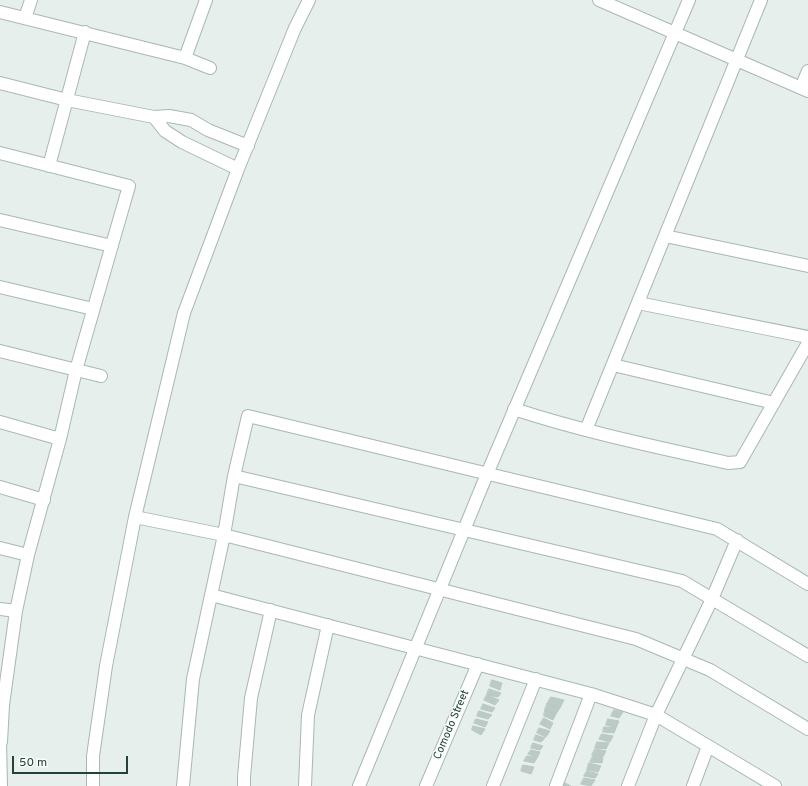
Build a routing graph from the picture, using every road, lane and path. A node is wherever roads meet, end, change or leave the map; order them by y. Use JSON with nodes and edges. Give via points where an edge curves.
{"nodes":[{"id":1,"x":30,"y":0,"type":"edge"},
{"id":2,"x":309,"y":0,"type":"edge"},
{"id":3,"x":689,"y":0,"type":"edge"},
{"id":4,"x":761,"y":0,"type":"edge"},
{"id":5,"x":201,"y":1,"type":"edge"},
{"id":6,"x":605,"y":1,"type":"edge"},
{"id":7,"x":0,"y":12,"type":"edge"},
{"id":8,"x":25,"y":18,"type":"junction"},
{"id":9,"x":85,"y":32,"type":"junction"},
{"id":10,"x":676,"y":34,"type":"junction"},
{"id":11,"x":185,"y":58,"type":"junction"},
{"id":12,"x":736,"y":60,"type":"junction"},
{"id":13,"x":210,"y":68,"type":"dead end"},
{"id":14,"x":808,"y":71,"type":"edge"},
{"id":15,"x":0,"y":83,"type":"edge"},
{"id":16,"x":804,"y":90,"type":"edge"},
{"id":17,"x":67,"y":100,"type":"junction"},
{"id":18,"x":154,"y":117,"type":"junction"},
{"id":19,"x":248,"y":146,"type":"junction"},
{"id":20,"x":0,"y":153,"type":"edge"},
{"id":21,"x":49,"y":166,"type":"junction"},
{"id":22,"x":238,"y":169,"type":"junction"},
{"id":23,"x":0,"y":220,"type":"edge"},
{"id":24,"x":665,"y":236,"type":"junction"},
{"id":25,"x":112,"y":246,"type":"junction"},
{"id":26,"x":808,"y":266,"type":"edge"},
{"id":27,"x":0,"y":287,"type":"edge"},
{"id":28,"x":638,"y":303,"type":"junction"},
{"id":29,"x":93,"y":309,"type":"junction"},
{"id":30,"x":808,"y":337,"type":"edge"},
{"id":31,"x":808,"y":343,"type":"edge"},
{"id":32,"x":0,"y":351,"type":"edge"},
{"id":33,"x":612,"y":365,"type":"junction"},
{"id":34,"x":76,"y":370,"type":"junction"},
{"id":35,"x":100,"y":376,"type":"dead end"},
{"id":36,"x":774,"y":403,"type":"junction"},
{"id":37,"x":514,"y":409,"type":"junction"},
{"id":38,"x":0,"y":422,"type":"edge"},
{"id":39,"x":586,"y":430,"type":"junction"},
{"id":40,"x":60,"y":439,"type":"junction"},
{"id":41,"x":487,"y":474,"type":"junction"},
{"id":42,"x":234,"y":476,"type":"junction"},
{"id":43,"x":0,"y":487,"type":"edge"},
{"id":44,"x":44,"y":500,"type":"junction"},
{"id":45,"x":135,"y":517,"type":"junction"},
{"id":46,"x":464,"y":530,"type":"junction"},
{"id":47,"x":224,"y":535,"type":"junction"},
{"id":48,"x":737,"y":540,"type":"junction"},
{"id":49,"x":0,"y":548,"type":"edge"},
{"id":50,"x":28,"y":555,"type":"junction"},
{"id":51,"x":808,"y":584,"type":"edge"},
{"id":52,"x":440,"y":590,"type":"junction"},
{"id":53,"x":211,"y":595,"type":"junction"},
{"id":54,"x":712,"y":599,"type":"junction"},
{"id":55,"x":0,"y":609,"type":"edge"},
{"id":56,"x":271,"y":610,"type":"junction"},
{"id":57,"x":16,"y":611,"type":"junction"},
{"id":58,"x":328,"y":625,"type":"junction"},
{"id":59,"x":416,"y":648,"type":"junction"},
{"id":60,"x":808,"y":656,"type":"edge"},
{"id":61,"x":683,"y":659,"type":"junction"},
{"id":62,"x":478,"y":664,"type":"junction"},
{"id":63,"x":3,"y":675,"type":"edge"},
{"id":64,"x":536,"y":679,"type":"junction"},
{"id":65,"x":591,"y":694,"type":"junction"},
{"id":66,"x":656,"y":715,"type":"junction"},
{"id":67,"x":808,"y":729,"type":"edge"},
{"id":68,"x":0,"y":742,"type":"edge"},
{"id":69,"x":708,"y":746,"type":"junction"},
{"id":70,"x":762,"y":782,"type":"edge"},
{"id":71,"x":0,"y":786,"type":"edge"},
{"id":72,"x":93,"y":786,"type":"edge"},
{"id":73,"x":183,"y":786,"type":"edge"},
{"id":74,"x":244,"y":786,"type":"edge"},
{"id":75,"x":305,"y":786,"type":"edge"},
{"id":76,"x":359,"y":786,"type":"edge"},
{"id":77,"x":426,"y":786,"type":"edge"},
{"id":78,"x":493,"y":786,"type":"edge"},
{"id":79,"x":556,"y":786,"type":"edge"},
{"id":80,"x":628,"y":786,"type":"edge"},
{"id":81,"x":692,"y":786,"type":"edge"},
{"id":82,"x":775,"y":786,"type":"edge"}],
"edges":[{"from":1,"to":8,"type":"street"},
{"from":2,"to":19,"type":"street","via":[[295,28]]},
{"from":3,"to":10,"type":"street"},
{"from":4,"to":12,"type":"street"},
{"from":5,"to":11,"type":"street"},
{"from":6,"to":10,"type":"street"},
{"from":7,"to":8,"type":"street"},
{"from":8,"to":9,"type":"street"},
{"from":9,"to":11,"type":"street"},
{"from":9,"to":17,"type":"street"},
{"from":10,"to":12,"type":"street"},
{"from":10,"to":37,"type":"street"},
{"from":11,"to":13,"type":"street"},
{"from":12,"to":16,"type":"street"},
{"from":12,"to":24,"type":"street"},
{"from":14,"to":16,"type":"street"},
{"from":15,"to":17,"type":"street"},
{"from":17,"to":18,"type":"street"},
{"from":17,"to":21,"type":"street"},
{"from":18,"to":19,"type":"street","via":[[169,116],[191,120],[208,130]]},
{"from":18,"to":22,"type":"street","via":[[165,131],[182,142]]},
{"from":19,"to":22,"type":"street"},
{"from":20,"to":21,"type":"street"},
{"from":21,"to":25,"type":"street","via":[[129,186]]},
{"from":22,"to":45,"type":"street","via":[[184,313]]},
{"from":23,"to":25,"type":"street"},
{"from":24,"to":26,"type":"street"},
{"from":24,"to":28,"type":"street"},
{"from":25,"to":29,"type":"street"},
{"from":27,"to":29,"type":"street"},
{"from":28,"to":30,"type":"street"},
{"from":28,"to":33,"type":"street"},
{"from":29,"to":34,"type":"street"},
{"from":31,"to":36,"type":"street"},
{"from":32,"to":34,"type":"street"},
{"from":33,"to":36,"type":"street"},
{"from":33,"to":39,"type":"street"},
{"from":34,"to":35,"type":"street"},
{"from":34,"to":40,"type":"street"},
{"from":36,"to":39,"type":"street","via":[[740,462],[728,463]]},
{"from":37,"to":39,"type":"street","via":[[551,422]]},
{"from":37,"to":41,"type":"street"},
{"from":38,"to":40,"type":"street"},
{"from":40,"to":44,"type":"street"},
{"from":41,"to":42,"type":"street","via":[[248,416]]},
{"from":41,"to":46,"type":"street"},
{"from":41,"to":48,"type":"street","via":[[717,529]]},
{"from":42,"to":46,"type":"street"},
{"from":42,"to":47,"type":"street"},
{"from":43,"to":44,"type":"street"},
{"from":44,"to":50,"type":"street"},
{"from":45,"to":47,"type":"street"},
{"from":45,"to":72,"type":"street","via":[[106,666],[93,756]]},
{"from":46,"to":52,"type":"street"},
{"from":46,"to":54,"type":"street","via":[[682,581]]},
{"from":47,"to":52,"type":"street"},
{"from":47,"to":53,"type":"street"},
{"from":48,"to":51,"type":"street"},
{"from":48,"to":54,"type":"street"},
{"from":49,"to":50,"type":"street"},
{"from":50,"to":57,"type":"street"},
{"from":52,"to":59,"type":"street"},
{"from":52,"to":61,"type":"street","via":[[636,639]]},
{"from":53,"to":56,"type":"street"},
{"from":53,"to":73,"type":"street","via":[[193,678]]},
{"from":54,"to":60,"type":"street"},
{"from":54,"to":61,"type":"street"},
{"from":55,"to":57,"type":"street"},
{"from":56,"to":58,"type":"street"},
{"from":56,"to":74,"type":"street","via":[[251,698]]},
{"from":57,"to":63,"type":"street"},
{"from":58,"to":59,"type":"street"},
{"from":58,"to":75,"type":"street","via":[[308,715]]},
{"from":59,"to":62,"type":"street"},
{"from":59,"to":76,"type":"street"},
{"from":61,"to":66,"type":"street"},
{"from":61,"to":67,"type":"street","via":[[710,670]]},
{"from":62,"to":64,"type":"street"},
{"from":62,"to":77,"type":"street","name":"Comodo Street"},
{"from":63,"to":68,"type":"street"},
{"from":64,"to":65,"type":"street"},
{"from":64,"to":78,"type":"street"},
{"from":65,"to":66,"type":"street"},
{"from":65,"to":79,"type":"street"},
{"from":66,"to":69,"type":"street"},
{"from":66,"to":80,"type":"street"},
{"from":68,"to":71,"type":"street"},
{"from":69,"to":70,"type":"street"},
{"from":69,"to":81,"type":"street"},
{"from":70,"to":82,"type":"street"}]}
